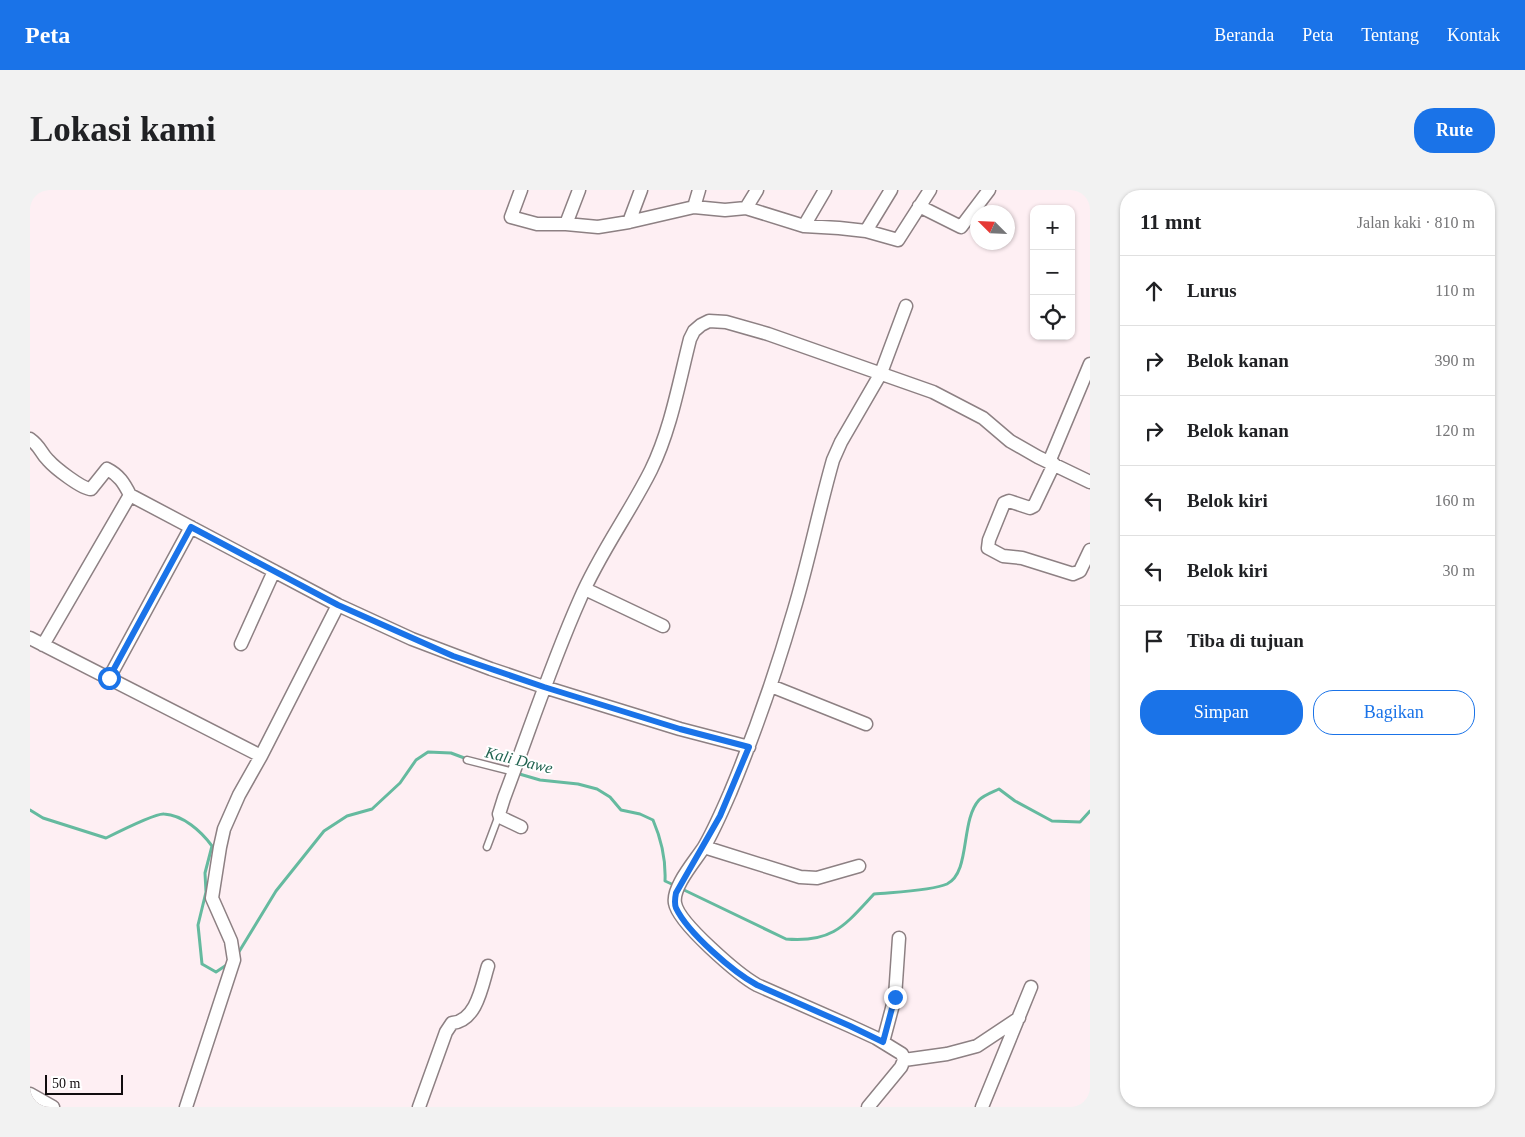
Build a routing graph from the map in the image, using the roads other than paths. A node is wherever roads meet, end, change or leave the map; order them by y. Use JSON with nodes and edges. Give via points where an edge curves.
{"nodes":[{"id":1,"x":521,"y":190,"type":"edge"},
{"id":2,"x":579,"y":190,"type":"edge"},
{"id":3,"x":641,"y":190,"type":"edge"},
{"id":4,"x":699,"y":190,"type":"edge"},
{"id":5,"x":757,"y":190,"type":"edge"},
{"id":6,"x":825,"y":190,"type":"edge"},
{"id":7,"x":890,"y":190,"type":"edge"},
{"id":8,"x":930,"y":190,"type":"edge"},
{"id":9,"x":989,"y":190,"type":"edge"},
{"id":10,"x":920,"y":206,"type":"junction"},
{"id":11,"x":694,"y":208,"type":"junction"},
{"id":12,"x":746,"y":208,"type":"junction"},
{"id":13,"x":629,"y":222,"type":"junction"},
{"id":14,"x":566,"y":224,"type":"junction"},
{"id":15,"x":804,"y":226,"type":"junction"},
{"id":16,"x":866,"y":231,"type":"junction"},
{"id":17,"x":906,"y":306,"type":"dead end"},
{"id":18,"x":1090,"y":364,"type":"edge"},
{"id":19,"x":881,"y":373,"type":"junction"},
{"id":20,"x":30,"y":440,"type":"edge"},
{"id":21,"x":1052,"y":463,"type":"junction"},
{"id":22,"x":1090,"y":482,"type":"edge"},
{"id":23,"x":130,"y":495,"type":"junction"},
{"id":24,"x":191,"y":527,"type":"junction"},
{"id":25,"x":1090,"y":550,"type":"edge"},
{"id":26,"x":274,"y":572,"type":"junction"},
{"id":27,"x":585,"y":589,"type":"junction"},
{"id":28,"x":338,"y":605,"type":"junction"},
{"id":29,"x":663,"y":626,"type":"dead end"},
{"id":30,"x":30,"y":638,"type":"edge"},
{"id":31,"x":241,"y":644,"type":"dead end"},
{"id":32,"x":43,"y":645,"type":"junction"},
{"id":33,"x":109,"y":678,"type":"junction"},
{"id":34,"x":771,"y":686,"type":"junction"},
{"id":35,"x":544,"y":687,"type":"junction"},
{"id":36,"x":866,"y":724,"type":"dead end"},
{"id":37,"x":749,"y":747,"type":"junction"},
{"id":38,"x":262,"y":756,"type":"junction"},
{"id":39,"x":467,"y":760,"type":"dead end"},
{"id":40,"x":514,"y":772,"type":"junction"},
{"id":41,"x":499,"y":814,"type":"junction"},
{"id":42,"x":520,"y":827,"type":"dead end"},
{"id":43,"x":487,"y":847,"type":"dead end"},
{"id":44,"x":704,"y":847,"type":"junction"},
{"id":45,"x":859,"y":866,"type":"dead end"},
{"id":46,"x":899,"y":938,"type":"dead end"},
{"id":47,"x":488,"y":966,"type":"dead end"},
{"id":48,"x":1031,"y":988,"type":"dead end"},
{"id":49,"x":1019,"y":1018,"type":"junction"},
{"id":50,"x":883,"y":1042,"type":"junction"},
{"id":51,"x":904,"y":1060,"type":"junction"},
{"id":52,"x":30,"y":1094,"type":"edge"},
{"id":53,"x":53,"y":1107,"type":"edge"},
{"id":54,"x":186,"y":1107,"type":"edge"},
{"id":55,"x":419,"y":1107,"type":"edge"},
{"id":56,"x":868,"y":1107,"type":"edge"},
{"id":57,"x":982,"y":1107,"type":"edge"}],
"edges":[{"from":1,"to":14,"type":"street","via":[[512,217],[537,224]]},
{"from":2,"to":14,"type":"street"},
{"from":3,"to":13,"type":"street"},
{"from":4,"to":11,"type":"street"},
{"from":5,"to":12,"type":"street"},
{"from":6,"to":15,"type":"street"},
{"from":7,"to":16,"type":"street"},
{"from":8,"to":10,"type":"street"},
{"from":9,"to":10,"type":"street","via":[[961,228]]},
{"from":10,"to":16,"type":"street","via":[[898,240]]},
{"from":11,"to":12,"type":"street"},
{"from":11,"to":13,"type":"street"},
{"from":12,"to":15,"type":"street"},
{"from":13,"to":14,"type":"street","via":[[598,227]]},
{"from":15,"to":16,"type":"street"},
{"from":17,"to":19,"type":"street"},
{"from":18,"to":21,"type":"street"},
{"from":19,"to":21,"type":"street","via":[[952,401],[983,418],[1010,440]]},
{"from":19,"to":27,"type":"street","via":[[726,322],[709,321],[700,325],[690,339],[671,413],[654,462]]},
{"from":19,"to":34,"type":"street","via":[[833,460]]},
{"from":20,"to":23,"type":"street","via":[[39,445],[48,460],[81,486],[92,489],[107,469],[123,480]]},
{"from":21,"to":22,"type":"street"},
{"from":21,"to":25,"type":"street","via":[[1034,506],[1004,503],[988,548],[1003,556],[1022,558],[1073,574],[1080,571]]},
{"from":23,"to":24,"type":"street"},
{"from":23,"to":32,"type":"street"},
{"from":24,"to":26,"type":"street"},
{"from":24,"to":33,"type":"street"},
{"from":26,"to":28,"type":"street"},
{"from":26,"to":31,"type":"street"},
{"from":27,"to":29,"type":"street"},
{"from":27,"to":35,"type":"street"},
{"from":28,"to":35,"type":"street","via":[[453,656]]},
{"from":28,"to":38,"type":"street"},
{"from":30,"to":32,"type":"street"},
{"from":32,"to":33,"type":"street"},
{"from":33,"to":38,"type":"street"},
{"from":34,"to":36,"type":"street"},
{"from":34,"to":37,"type":"street"},
{"from":35,"to":37,"type":"street"},
{"from":35,"to":40,"type":"street"},
{"from":37,"to":44,"type":"street"},
{"from":38,"to":54,"type":"street","via":[[230,812],[220,847],[212,898],[231,941],[234,952],[232,968]]},
{"from":39,"to":40,"type":"lane"},
{"from":40,"to":41,"type":"street"},
{"from":41,"to":42,"type":"street","via":[[502,820]]},
{"from":41,"to":43,"type":"lane"},
{"from":44,"to":45,"type":"street","via":[[800,877],[810,878]]},
{"from":44,"to":50,"type":"street","via":[[678,887],[674,903],[681,916],[710,948],[744,978]]},
{"from":46,"to":50,"type":"street","via":[[895,997]]},
{"from":47,"to":55,"type":"street","via":[[472,1010],[463,1020],[452,1023],[446,1032]]},
{"from":48,"to":49,"type":"street"},
{"from":49,"to":51,"type":"street","via":[[978,1046]]},
{"from":49,"to":57,"type":"street"},
{"from":50,"to":51,"type":"street","via":[[902,1054]]},
{"from":51,"to":56,"type":"street"},
{"from":52,"to":53,"type":"street"}]}
